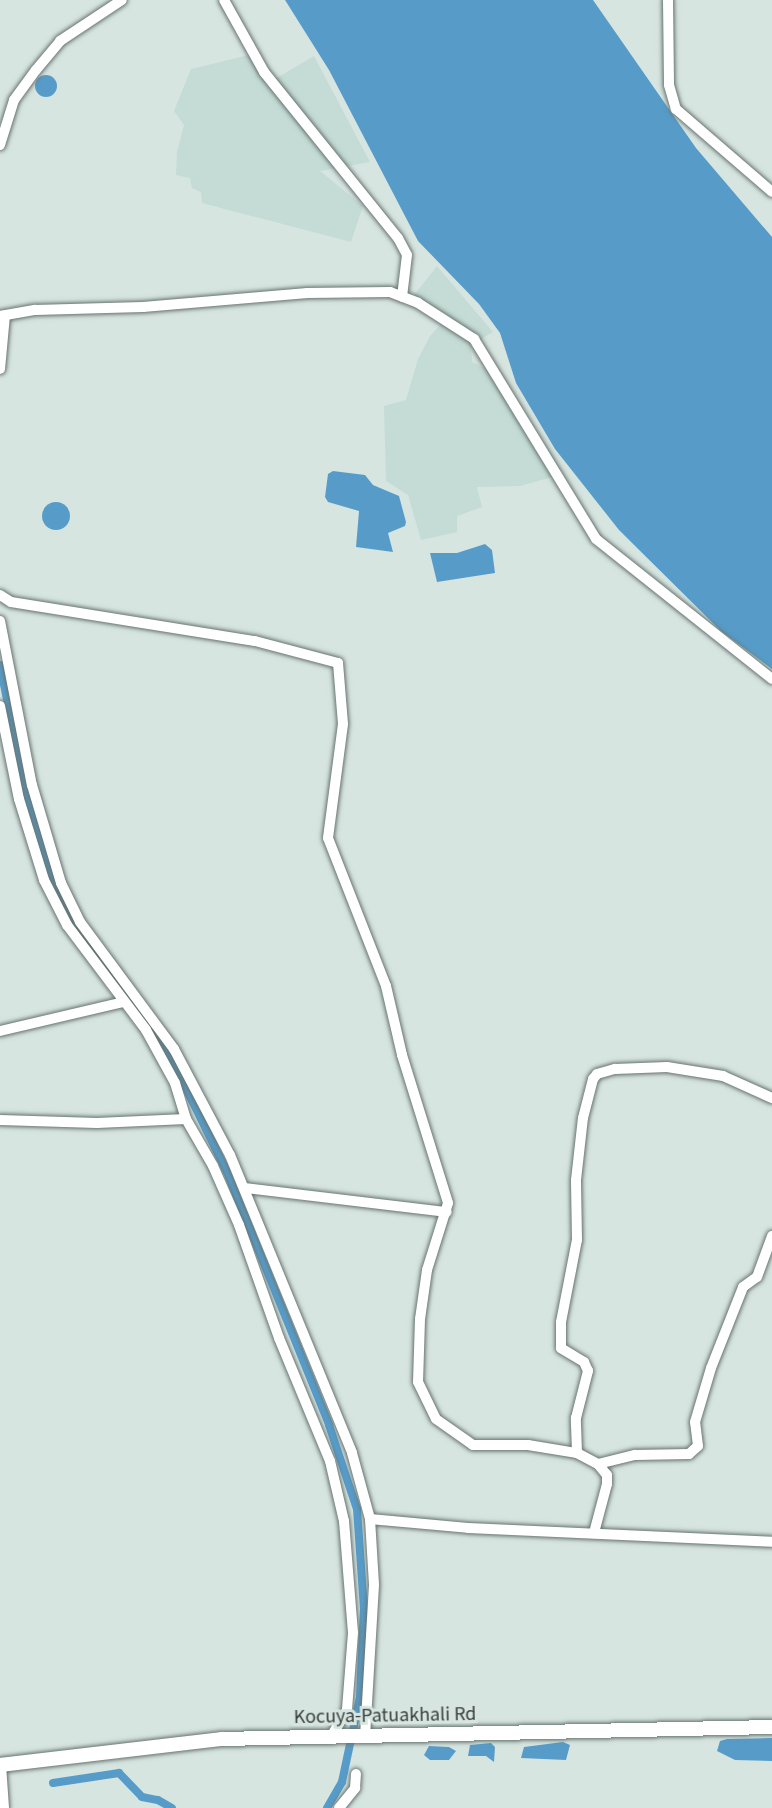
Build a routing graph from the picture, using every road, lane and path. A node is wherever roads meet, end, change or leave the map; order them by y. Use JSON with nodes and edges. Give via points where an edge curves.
{"nodes":[{"id":1,"x":122,"y":0,"type":"edge"},
{"id":2,"x":224,"y":0,"type":"edge"},
{"id":3,"x":668,"y":0,"type":"edge"},
{"id":4,"x":0,"y":146,"type":"edge"},
{"id":5,"x":771,"y":188,"type":"edge"},
{"id":6,"x":402,"y":297,"type":"junction"},
{"id":7,"x":2,"y":316,"type":"edge"},
{"id":8,"x":0,"y":369,"type":"edge"},
{"id":9,"x":0,"y":595,"type":"edge"},
{"id":10,"x":0,"y":621,"type":"edge"},
{"id":11,"x":772,"y":679,"type":"edge"},
{"id":12,"x":0,"y":706,"type":"edge"},
{"id":13,"x":124,"y":1002,"type":"junction"},
{"id":14,"x":0,"y":1031,"type":"edge"},
{"id":15,"x":772,"y":1098,"type":"edge"},
{"id":16,"x":186,"y":1119,"type":"junction"},
{"id":17,"x":0,"y":1120,"type":"edge"},
{"id":18,"x":245,"y":1188,"type":"junction"},
{"id":19,"x":447,"y":1212,"type":"junction"},
{"id":20,"x":772,"y":1236,"type":"edge"},
{"id":21,"x":577,"y":1453,"type":"junction"},
{"id":22,"x":598,"y":1464,"type":"junction"},
{"id":23,"x":370,"y":1519,"type":"junction"},
{"id":24,"x":594,"y":1533,"type":"junction"},
{"id":25,"x":772,"y":1542,"type":"edge"},
{"id":26,"x":772,"y":1727,"type":"edge"},
{"id":27,"x":334,"y":1736,"type":"junction"},
{"id":28,"x":362,"y":1736,"type":"junction"},
{"id":29,"x":0,"y":1765,"type":"edge"},
{"id":30,"x":356,"y":1774,"type":"dead end"},
{"id":31,"x":4,"y":1808,"type":"edge"},
{"id":32,"x":339,"y":1808,"type":"edge"}],
"edges":[{"from":1,"to":4,"type":"street","via":[[60,41],[14,100]]},
{"from":2,"to":6,"type":"street","via":[[264,72],[398,238],[407,255]]},
{"from":3,"to":5,"type":"street","via":[[669,85],[676,109]]},
{"from":6,"to":7,"type":"street","via":[[369,291],[307,293]]},
{"from":6,"to":11,"type":"street","via":[[458,325],[474,339],[596,539]]},
{"from":7,"to":8,"type":"street"},
{"from":9,"to":19,"type":"street","via":[[11,602],[255,641],[338,663],[343,724],[328,838],[386,986],[402,1055],[448,1203]]},
{"from":10,"to":18,"type":"street","via":[[32,785],[61,883],[80,922],[178,1057]]},
{"from":12,"to":13,"type":"street","via":[[20,799],[44,880],[67,925]]},
{"from":13,"to":14,"type":"street"},
{"from":13,"to":16,"type":"street","via":[[158,1049],[178,1089]]},
{"from":15,"to":21,"type":"street","via":[[723,1076],[667,1067],[615,1069],[593,1079],[583,1118],[576,1180],[577,1240],[561,1322],[561,1348],[584,1362],[588,1371],[576,1418]]},
{"from":16,"to":17,"type":"street","via":[[97,1123]]},
{"from":16,"to":27,"type":"street","via":[[239,1225],[338,1486],[349,1558],[352,1662],[347,1710]]},
{"from":18,"to":19,"type":"street"},
{"from":18,"to":23,"type":"street","via":[[344,1429]]},
{"from":19,"to":21,"type":"street","via":[[427,1270],[418,1353],[418,1382],[436,1419],[473,1445],[528,1445]]},
{"from":20,"to":22,"type":"street","via":[[757,1276],[742,1287],[724,1331],[694,1422],[698,1446],[694,1452],[635,1455]]},
{"from":21,"to":22,"type":"street"},
{"from":22,"to":24,"type":"street","via":[[607,1475],[607,1484]]},
{"from":23,"to":24,"type":"street"},
{"from":23,"to":28,"type":"street","via":[[375,1607]]},
{"from":24,"to":25,"type":"street"},
{"from":26,"to":28,"type":"main road","name":"Kocuya-Patuakhali Rd"},
{"from":27,"to":28,"type":"main road","name":"Kocuya-Patuakhali Rd"},
{"from":27,"to":29,"type":"main road","name":"Kocuya-Patuakhali Rd","via":[[222,1738]]},
{"from":29,"to":31,"type":"street"},
{"from":30,"to":32,"type":"street","via":[[355,1788]]}]}
